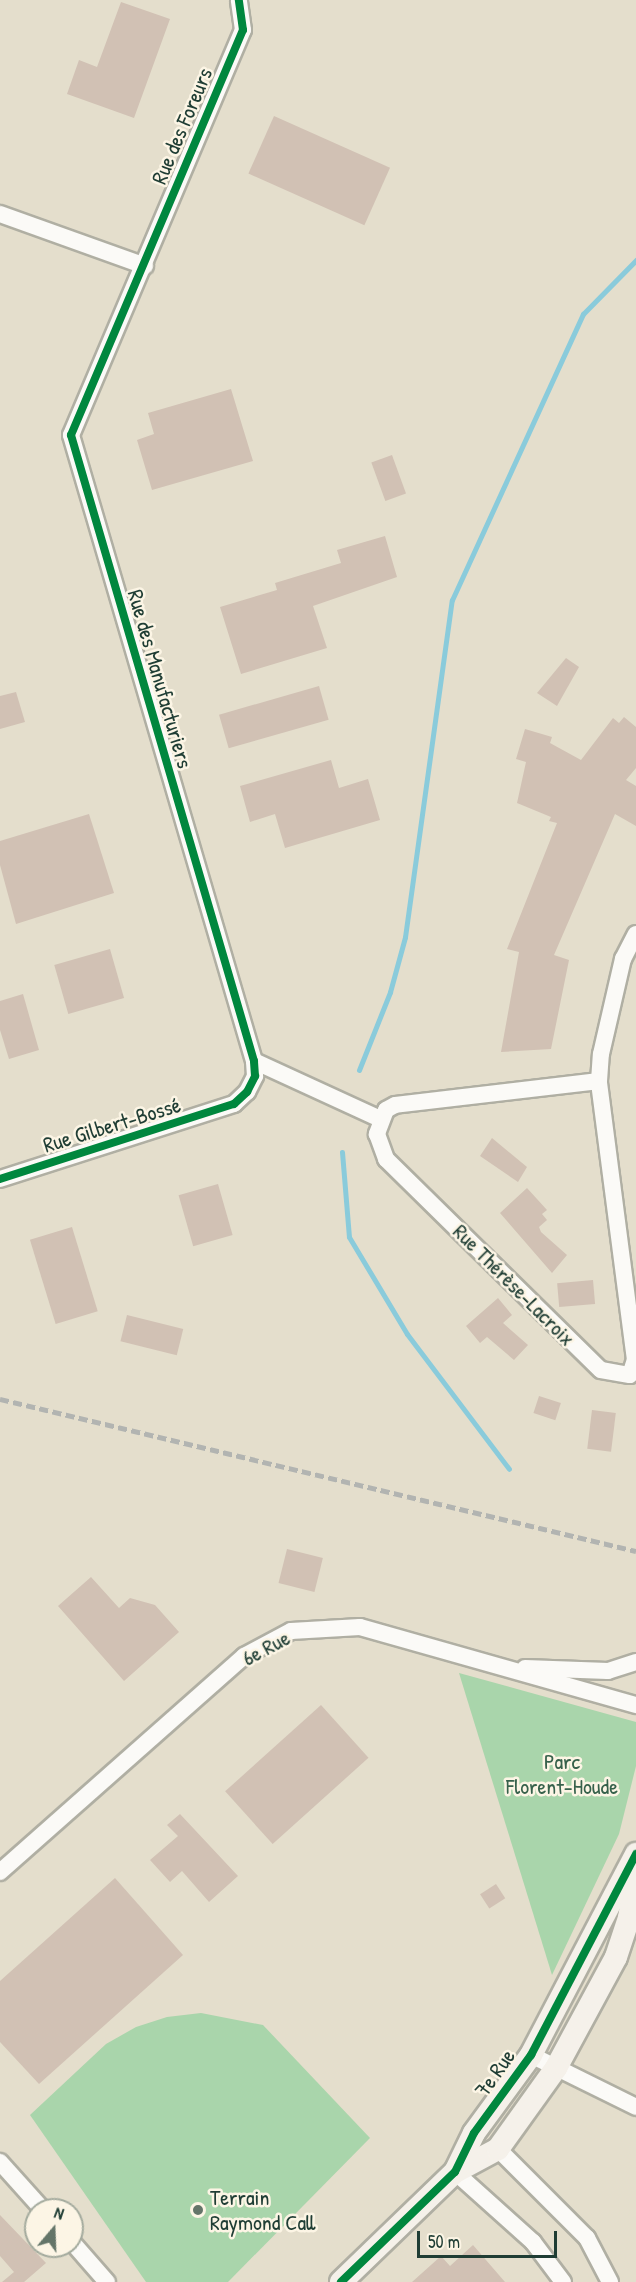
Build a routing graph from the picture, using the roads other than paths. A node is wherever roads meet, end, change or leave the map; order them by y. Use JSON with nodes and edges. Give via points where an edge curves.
{"nodes":[{"id":1,"x":239,"y":0,"type":"edge"},
{"id":2,"x":0,"y":214,"type":"edge"},
{"id":3,"x":145,"y":266,"type":"junction"},
{"id":4,"x":636,"y":934,"type":"edge"},
{"id":5,"x":254,"y":1061,"type":"junction"},
{"id":6,"x":599,"y":1081,"type":"junction"},
{"id":7,"x":380,"y":1119,"type":"junction"},
{"id":8,"x":0,"y":1179,"type":"edge"},
{"id":9,"x":636,"y":1662,"type":"edge"},
{"id":10,"x":506,"y":1667,"type":"junction"},
{"id":11,"x":636,"y":1705,"type":"edge"},
{"id":12,"x":636,"y":1854,"type":"edge"},
{"id":13,"x":0,"y":1872,"type":"edge"},
{"id":14,"x":636,"y":1876,"type":"edge"},
{"id":15,"x":531,"y":2055,"type":"junction"},
{"id":16,"x":556,"y":2068,"type":"junction"},
{"id":17,"x":636,"y":2107,"type":"edge"},
{"id":18,"x":498,"y":2149,"type":"junction"},
{"id":19,"x":0,"y":2162,"type":"edge"},
{"id":20,"x":455,"y":2172,"type":"junction"},
{"id":21,"x":32,"y":2198,"type":"edge"},
{"id":22,"x":84,"y":2256,"type":"edge"},
{"id":23,"x":107,"y":2282,"type":"edge"},
{"id":24,"x":341,"y":2282,"type":"edge"},
{"id":25,"x":563,"y":2282,"type":"edge"},
{"id":26,"x":610,"y":2282,"type":"edge"}],
"edges":[{"from":1,"to":3,"type":"street","name":"Rue des Foreurs","via":[[243,30]]},
{"from":2,"to":3,"type":"street"},
{"from":3,"to":5,"type":"street","name":"Rue des Manufacturiers","via":[[70,435]]},
{"from":4,"to":6,"type":"street","name":"Rue Thérèse-Lacroix","via":[[623,958],[601,1054]]},
{"from":5,"to":7,"type":"street"},
{"from":5,"to":8,"type":"street","name":"Rue Gilbert-Bossé","via":[[255,1077],[234,1104]]},
{"from":6,"to":7,"type":"street","via":[[395,1105]]},
{"from":6,"to":7,"type":"street","name":"Rue Thérèse-Lacroix","via":[[635,1360],[630,1374],[601,1370],[386,1159],[377,1134]]},
{"from":9,"to":10,"type":"street","via":[[608,1671]]},
{"from":10,"to":11,"type":"street","name":"6e Rue","via":[[543,1681]]},
{"from":10,"to":13,"type":"street","name":"6e Rue","via":[[360,1627],[291,1631],[244,1656]]},
{"from":12,"to":15,"type":"main road","name":"7e Rue"},
{"from":14,"to":16,"type":"main road","name":"7e Rue","via":[[629,1918],[616,1957]]},
{"from":15,"to":16,"type":"street"},
{"from":15,"to":20,"type":"main road","name":"7e Rue","via":[[474,2133]]},
{"from":16,"to":17,"type":"street"},
{"from":16,"to":18,"type":"main road","name":"7e Rue"},
{"from":18,"to":20,"type":"main road","name":"7e Rue"},
{"from":18,"to":26,"type":"street","via":[[587,2238]]},
{"from":19,"to":21,"type":"street"},
{"from":20,"to":24,"type":"main road","name":"7e Rue"},
{"from":20,"to":25,"type":"street","via":[[533,2242]]},
{"from":22,"to":23,"type":"street"}]}
